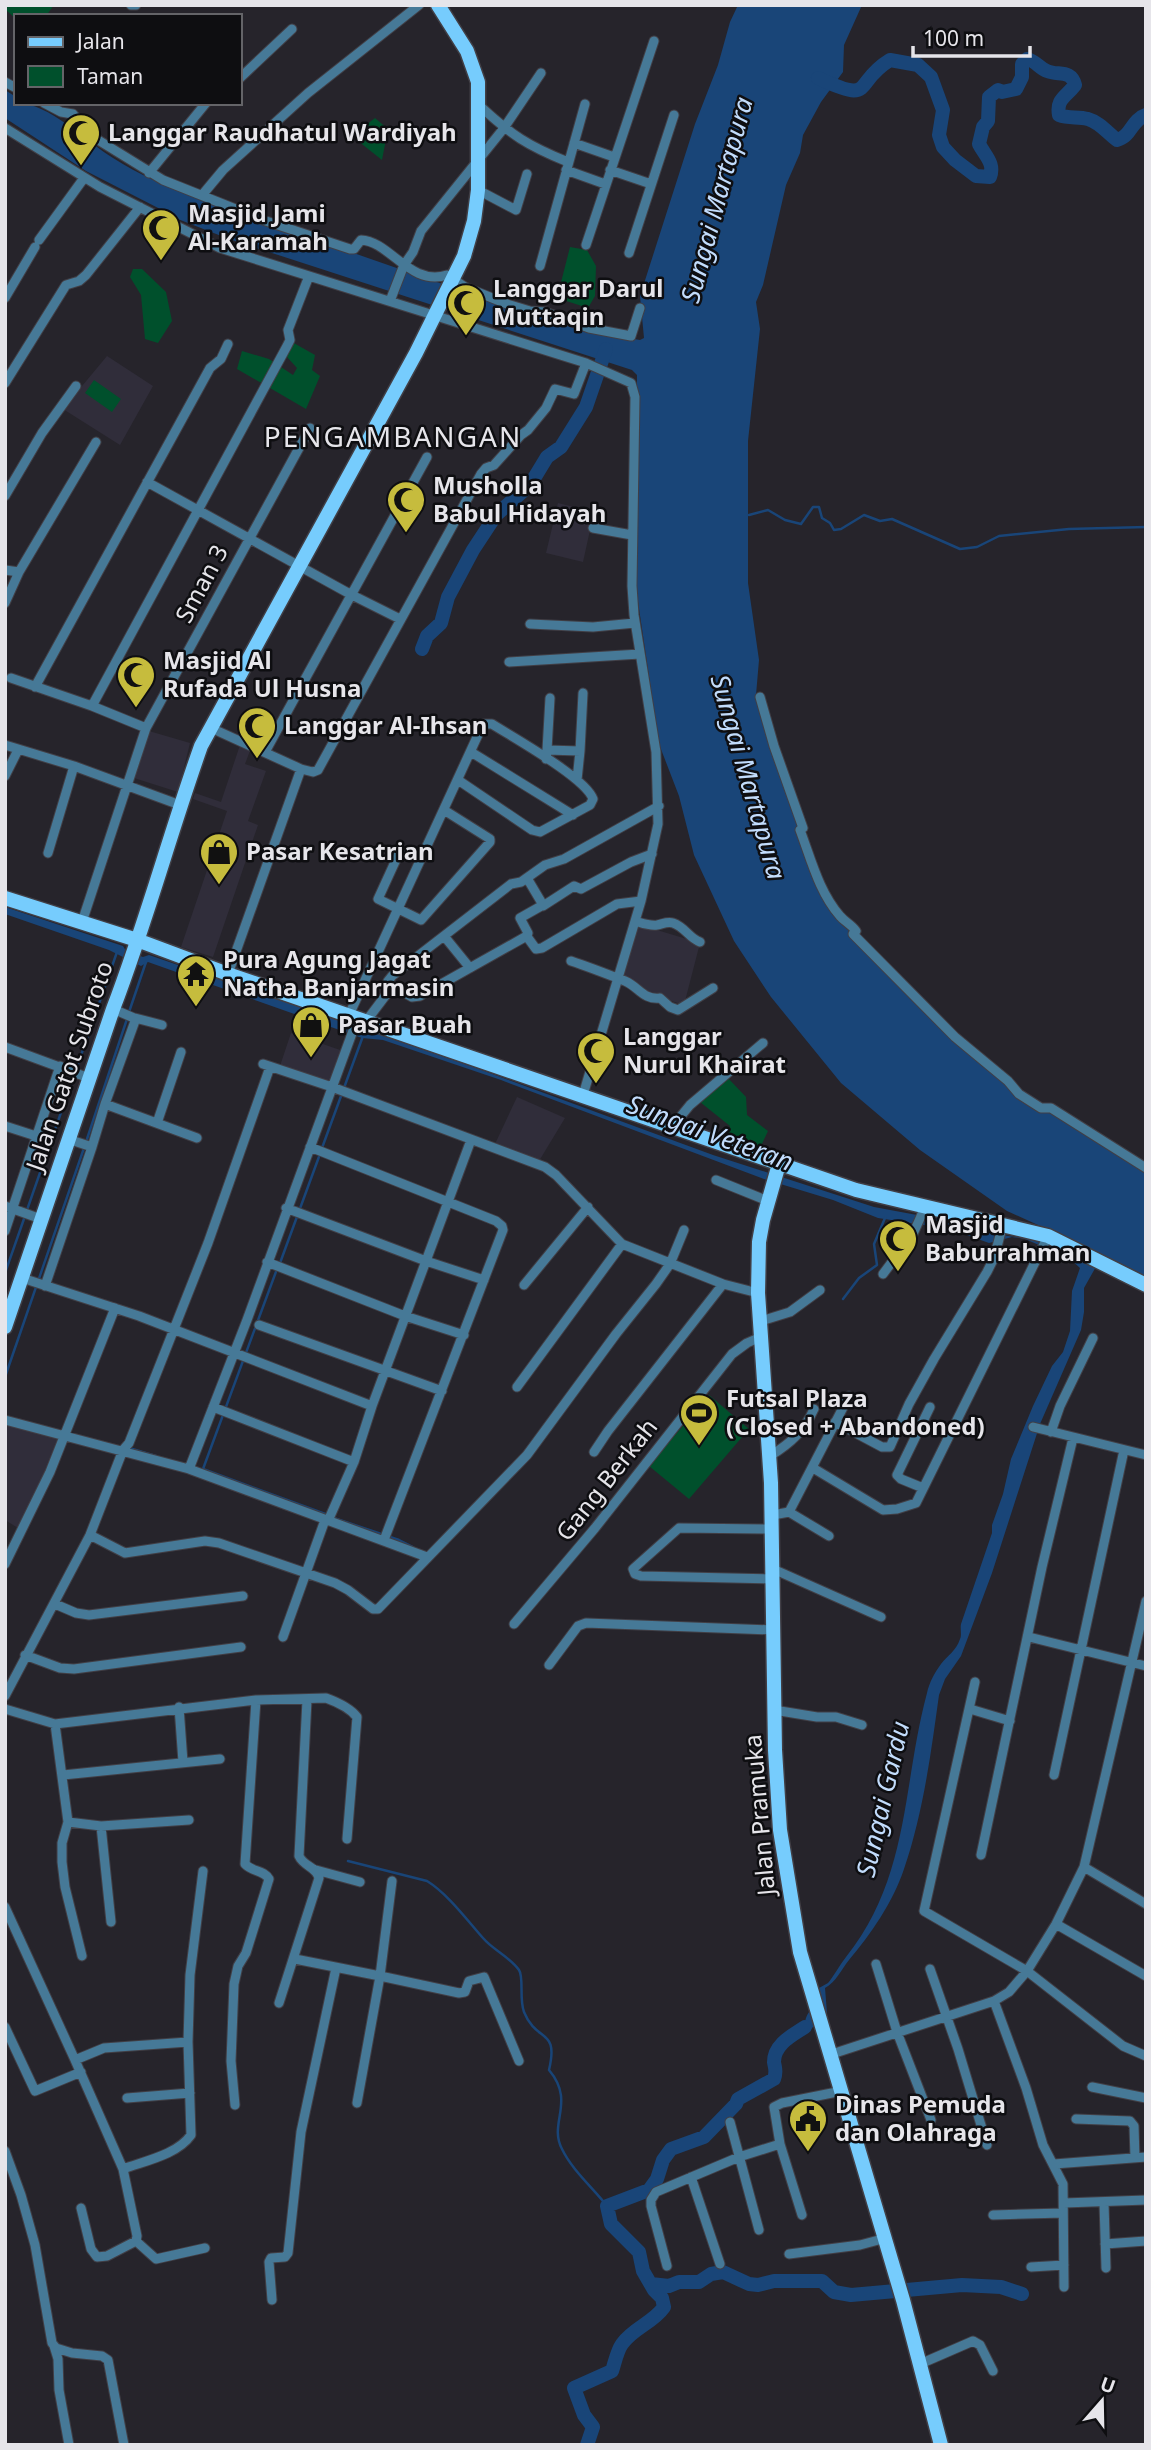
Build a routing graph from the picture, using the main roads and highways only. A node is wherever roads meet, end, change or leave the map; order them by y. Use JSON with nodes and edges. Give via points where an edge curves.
{"nodes":[{"id":1,"x":438,"y":5,"type":"edge"},
{"id":2,"x":5,"y":898,"type":"edge"},
{"id":3,"x":134,"y":952,"type":"junction"},
{"id":4,"x":775,"y":1174,"type":"junction"},
{"id":5,"x":1146,"y":1285,"type":"edge"},
{"id":6,"x":5,"y":1327,"type":"edge"},
{"id":7,"x":941,"y":2445,"type":"edge"}],
"edges":[{"from":1,"to":3,"type":"main road","name":"Jalan Gatot Subroto","via":[[471,59],[478,82],[480,158],[468,244],[437,312],[201,747]]},
{"from":2,"to":3,"type":"main road","via":[[82,922]]},
{"from":3,"to":4,"type":"main road","via":[[228,974],[583,1095],[672,1127]]},
{"from":3,"to":6,"type":"main road","name":"Jalan Gatot Subroto","via":[[126,1014],[86,1077],[82,1143],[36,1217],[36,1282]]},
{"from":4,"to":5,"type":"main road","via":[[856,1190],[1069,1246]]},
{"from":4,"to":7,"type":"main road","name":"Jalan Pramuka","via":[[759,1242],[758,1293],[773,1522],[780,1830],[800,1952],[904,2300]]}]}
